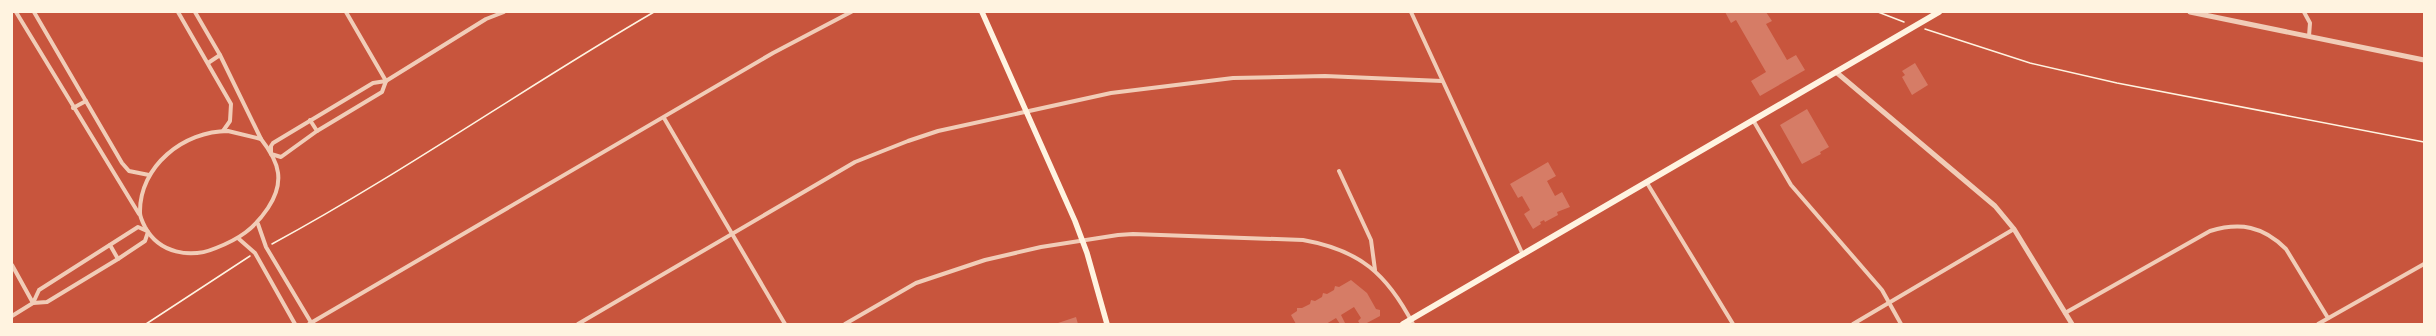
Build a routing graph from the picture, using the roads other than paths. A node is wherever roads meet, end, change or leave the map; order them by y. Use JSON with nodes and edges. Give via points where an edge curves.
{"nodes":[{"id":1,"x":16,"y":12,"type":"edge"},
{"id":2,"x":34,"y":12,"type":"edge"},
{"id":3,"x":178,"y":12,"type":"edge"},
{"id":4,"x":195,"y":12,"type":"edge"},
{"id":5,"x":346,"y":12,"type":"edge"},
{"id":6,"x":504,"y":12,"type":"edge"},
{"id":7,"x":851,"y":12,"type":"edge"},
{"id":8,"x":982,"y":12,"type":"edge"},
{"id":9,"x":1411,"y":12,"type":"edge"},
{"id":10,"x":2190,"y":12,"type":"edge"},
{"id":11,"x":2304,"y":12,"type":"edge"},
{"id":12,"x":1938,"y":13,"type":"edge"},
{"id":13,"x":2309,"y":36,"type":"junction"},
{"id":14,"x":220,"y":55,"type":"junction"},
{"id":15,"x":2424,"y":60,"type":"edge"},
{"id":16,"x":208,"y":63,"type":"junction"},
{"id":17,"x":1836,"y":72,"type":"junction"},
{"id":18,"x":386,"y":81,"type":"junction"},
{"id":19,"x":1442,"y":81,"type":"junction"},
{"id":20,"x":86,"y":101,"type":"junction"},
{"id":21,"x":73,"y":108,"type":"junction"},
{"id":22,"x":1026,"y":111,"type":"junction"},
{"id":23,"x":664,"y":118,"type":"junction"},
{"id":24,"x":310,"y":120,"type":"junction"},
{"id":25,"x":1753,"y":120,"type":"junction"},
{"id":26,"x":223,"y":131,"type":"junction"},
{"id":27,"x":317,"y":131,"type":"junction"},
{"id":28,"x":261,"y":139,"type":"junction"},
{"id":29,"x":271,"y":154,"type":"junction"},
{"id":30,"x":1339,"y":171,"type":"dead end"},
{"id":31,"x":149,"y":175,"type":"junction"},
{"id":32,"x":1647,"y":182,"type":"junction"},
{"id":33,"x":139,"y":214,"type":"junction"},
{"id":34,"x":258,"y":224,"type":"junction"},
{"id":35,"x":2014,"y":230,"type":"junction"},
{"id":36,"x":148,"y":232,"type":"junction"},
{"id":37,"x":733,"y":234,"type":"junction"},
{"id":38,"x":239,"y":239,"type":"junction"},
{"id":39,"x":110,"y":245,"type":"junction"},
{"id":40,"x":1523,"y":255,"type":"junction"},
{"id":41,"x":118,"y":259,"type":"junction"},
{"id":42,"x":2424,"y":264,"type":"edge"},
{"id":43,"x":12,"y":266,"type":"edge"},
{"id":44,"x":1375,"y":270,"type":"junction"},
{"id":45,"x":33,"y":303,"type":"junction"},
{"id":46,"x":1889,"y":304,"type":"junction"},
{"id":47,"x":2065,"y":313,"type":"junction"},
{"id":48,"x":12,"y":316,"type":"edge"},
{"id":49,"x":2328,"y":318,"type":"junction"},
{"id":50,"x":1412,"y":322,"type":"edge"},
{"id":51,"x":295,"y":324,"type":"edge"},
{"id":52,"x":311,"y":324,"type":"edge"},
{"id":53,"x":578,"y":324,"type":"edge"},
{"id":54,"x":785,"y":324,"type":"edge"},
{"id":55,"x":845,"y":324,"type":"edge"},
{"id":56,"x":1107,"y":324,"type":"edge"},
{"id":57,"x":1403,"y":324,"type":"edge"},
{"id":58,"x":1733,"y":324,"type":"edge"},
{"id":59,"x":1853,"y":324,"type":"edge"},
{"id":60,"x":1901,"y":324,"type":"edge"},
{"id":61,"x":2072,"y":324,"type":"edge"},
{"id":62,"x":2318,"y":324,"type":"edge"}],
"edges":[{"from":1,"to":21,"type":"street"},
{"from":2,"to":20,"type":"street"},
{"from":3,"to":16,"type":"street"},
{"from":4,"to":14,"type":"street"},
{"from":5,"to":18,"type":"street"},
{"from":6,"to":18,"type":"street","via":[[486,19]]},
{"from":7,"to":23,"type":"street","via":[[813,30]]},
{"from":8,"to":22,"type":"main road"},
{"from":9,"to":19,"type":"street"},
{"from":10,"to":13,"type":"street"},
{"from":11,"to":13,"type":"street","via":[[2310,23]]},
{"from":12,"to":17,"type":"main road"},
{"from":13,"to":15,"type":"street"},
{"from":14,"to":16,"type":"street"},
{"from":14,"to":28,"type":"street"},
{"from":16,"to":26,"type":"street","via":[[232,104],[230,120]]},
{"from":17,"to":25,"type":"main road"},
{"from":17,"to":35,"type":"street","via":[[1986,197]]},
{"from":18,"to":24,"type":"street","via":[[373,83]]},
{"from":18,"to":27,"type":"street","via":[[382,92]]},
{"from":19,"to":22,"type":"street","via":[[1325,76],[1233,78],[1111,93]]},
{"from":19,"to":40,"type":"street"},
{"from":20,"to":21,"type":"street"},
{"from":20,"to":31,"type":"street","via":[[122,163],[129,171]]},
{"from":21,"to":33,"type":"street"},
{"from":22,"to":37,"type":"street","via":[[938,131],[855,162]]},
{"from":22,"to":56,"type":"main road","via":[[1075,221]]},
{"from":23,"to":37,"type":"street"},
{"from":23,"to":52,"type":"street"},
{"from":24,"to":27,"type":"street"},
{"from":24,"to":29,"type":"street","via":[[273,142]]},
{"from":25,"to":32,"type":"main road"},
{"from":25,"to":46,"type":"street","via":[[1790,185],[1882,290]]},
{"from":26,"to":28,"type":"street"},
{"from":26,"to":31,"type":"street","via":[[202,135],[178,145]]},
{"from":27,"to":29,"type":"street","via":[[280,157]]},
{"from":28,"to":29,"type":"street"},
{"from":29,"to":34,"type":"street","via":[[277,169],[278,192]]},
{"from":30,"to":44,"type":"street","via":[[1371,240]]},
{"from":31,"to":33,"type":"street"},
{"from":32,"to":40,"type":"main road"},
{"from":32,"to":58,"type":"street"},
{"from":33,"to":36,"type":"street"},
{"from":34,"to":38,"type":"street"},
{"from":34,"to":52,"type":"street","via":[[266,247]]},
{"from":35,"to":46,"type":"street"},
{"from":35,"to":47,"type":"street"},
{"from":36,"to":38,"type":"street","via":[[163,246],[183,254],[204,253]]},
{"from":36,"to":39,"type":"street","via":[[138,227]]},
{"from":36,"to":41,"type":"street","via":[[145,241]]},
{"from":37,"to":53,"type":"street"},
{"from":37,"to":54,"type":"street"},
{"from":38,"to":51,"type":"street","via":[[255,253]]},
{"from":39,"to":41,"type":"street"},
{"from":39,"to":45,"type":"street","via":[[40,290]]},
{"from":40,"to":50,"type":"main road"},
{"from":41,"to":45,"type":"street","via":[[48,302]]},
{"from":42,"to":49,"type":"street"},
{"from":43,"to":45,"type":"street"},
{"from":44,"to":50,"type":"street","via":[[1389,284]]},
{"from":44,"to":55,"type":"street","via":[[1348,253],[1303,240],[1118,234],[985,260],[923,281]]},
{"from":45,"to":48,"type":"street"},
{"from":46,"to":59,"type":"street"},
{"from":46,"to":60,"type":"street"},
{"from":47,"to":49,"type":"street","via":[[2210,231],[2237,225],[2260,232],[2283,246]]},
{"from":47,"to":61,"type":"street"},
{"from":49,"to":62,"type":"street"},
{"from":50,"to":57,"type":"main road"}]}
